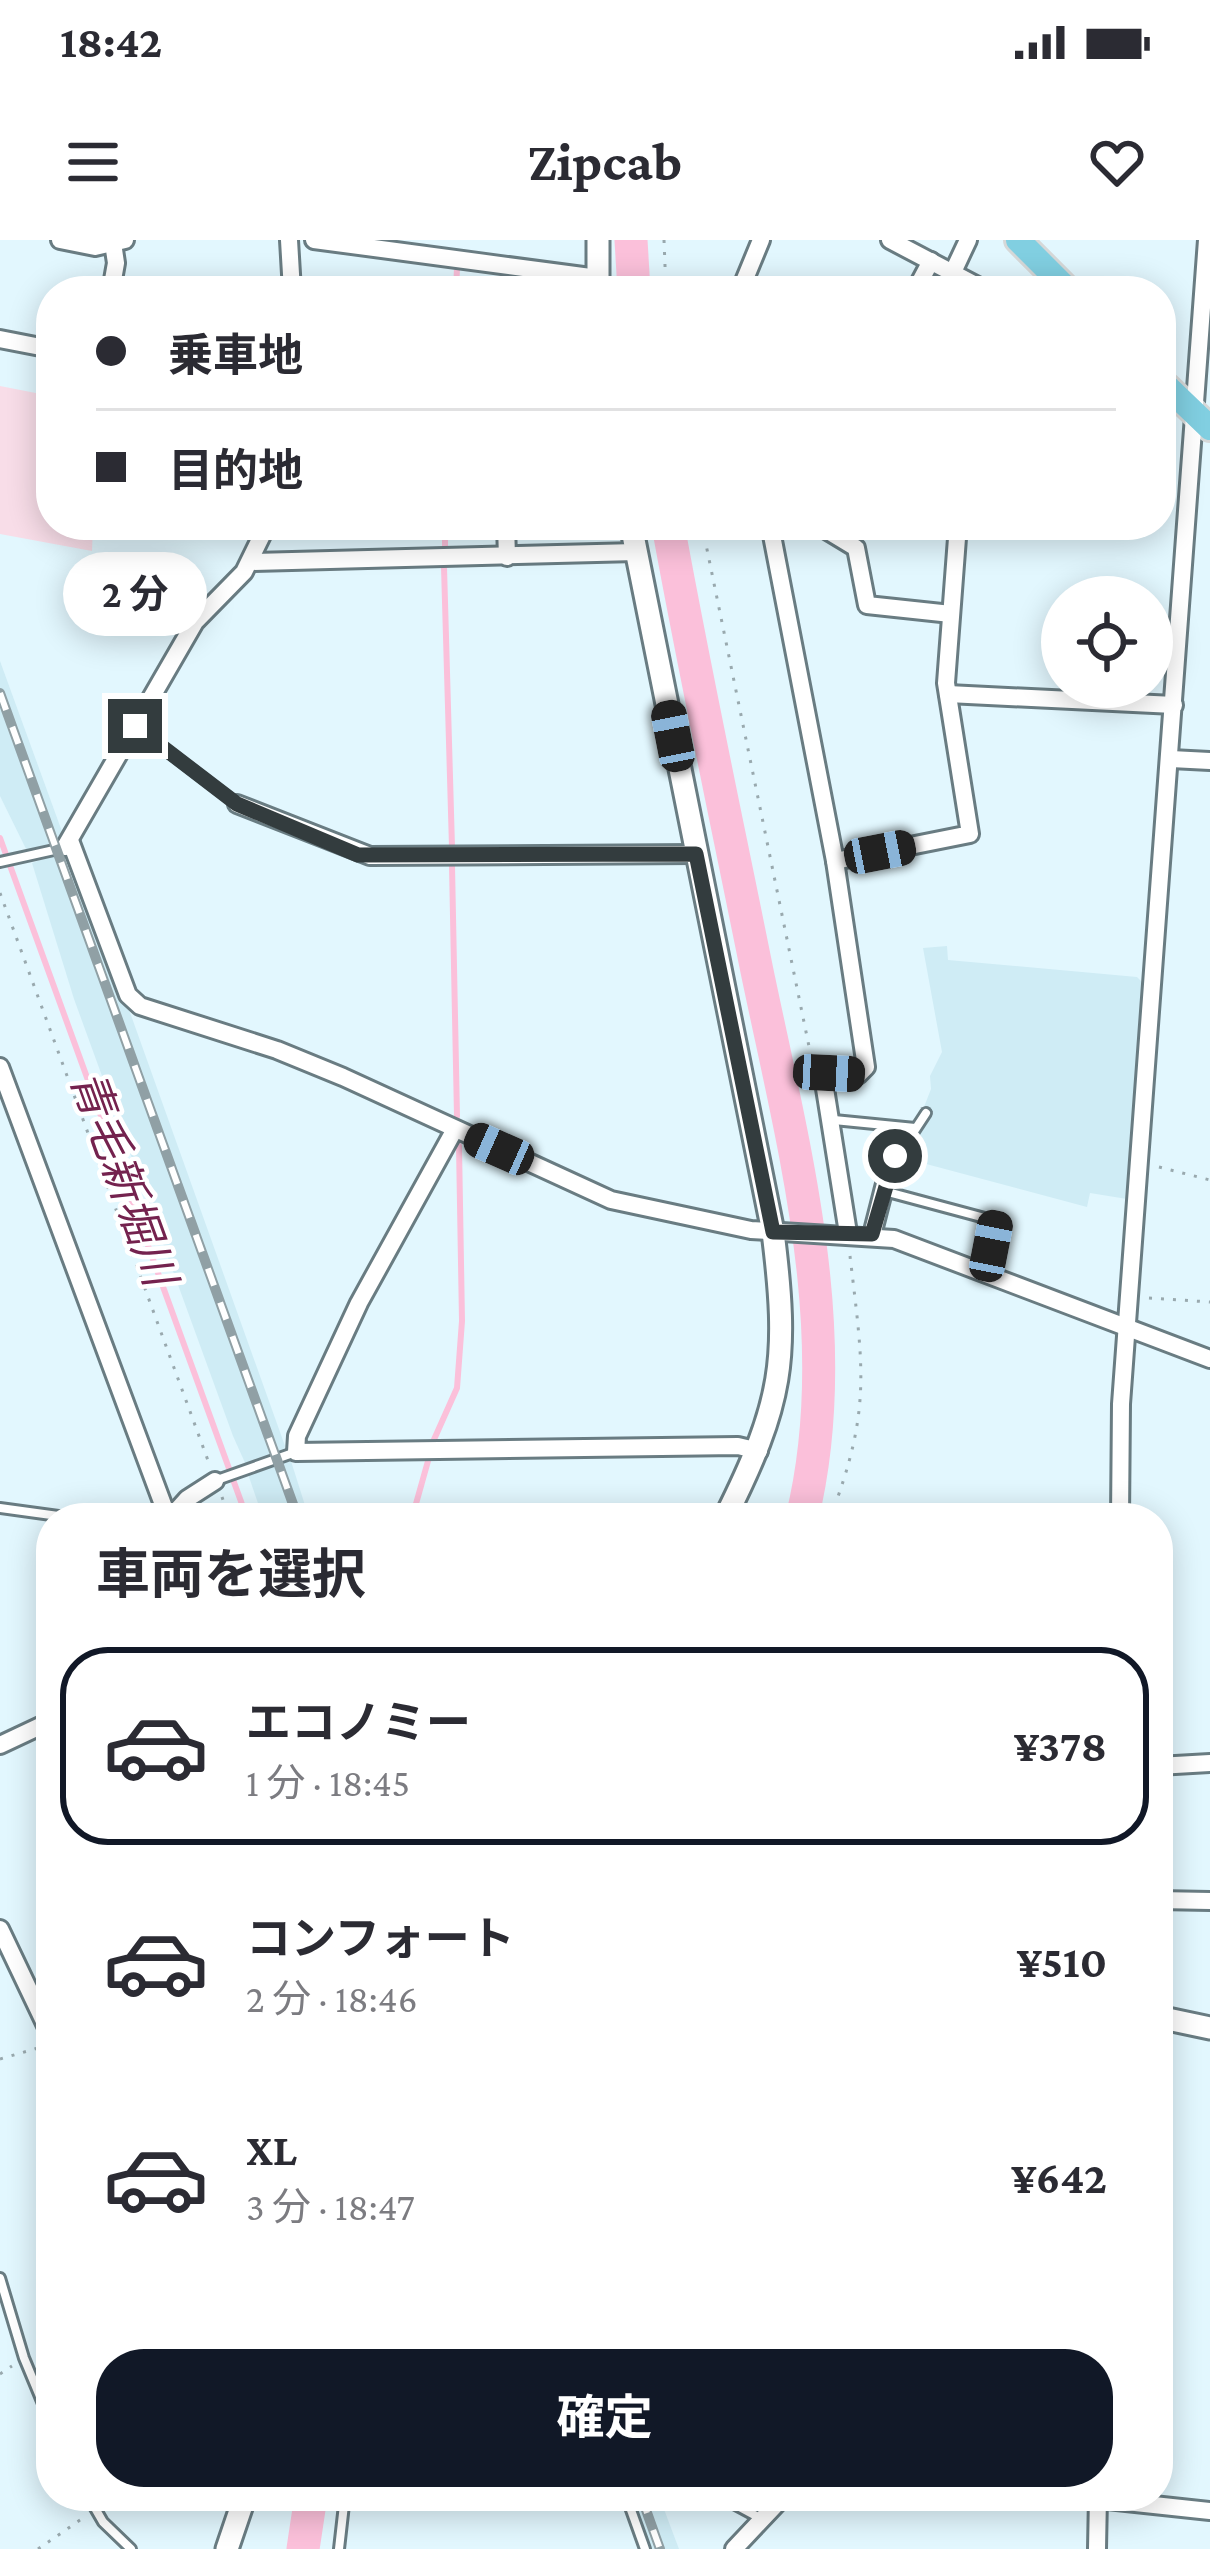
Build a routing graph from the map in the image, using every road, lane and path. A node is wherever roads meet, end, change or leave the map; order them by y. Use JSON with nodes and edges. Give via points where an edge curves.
{"nodes":[{"id":1,"x":60,"y":240,"type":"edge"},
{"id":2,"x":289,"y":240,"type":"edge"},
{"id":3,"x":314,"y":240,"type":"edge"},
{"id":4,"x":598,"y":240,"type":"edge"},
{"id":5,"x":664,"y":240,"type":"edge"},
{"id":6,"x":761,"y":240,"type":"edge"},
{"id":7,"x":890,"y":240,"type":"edge"},
{"id":8,"x":968,"y":240,"type":"edge"},
{"id":9,"x":1018,"y":240,"type":"edge"},
{"id":10,"x":1207,"y":240,"type":"edge"},
{"id":11,"x":119,"y":242,"type":"edge"},
{"id":12,"x":931,"y":261,"type":"junction"},
{"id":13,"x":953,"y":272,"type":"junction"},
{"id":14,"x":114,"y":276,"type":"edge"},
{"id":15,"x":291,"y":276,"type":"edge"},
{"id":16,"x":546,"y":276,"type":"edge"},
{"id":17,"x":598,"y":276,"type":"edge"},
{"id":18,"x":665,"y":276,"type":"edge"},
{"id":19,"x":746,"y":276,"type":"edge"},
{"id":20,"x":923,"y":276,"type":"edge"},
{"id":21,"x":960,"y":276,"type":"edge"},
{"id":22,"x":1055,"y":276,"type":"edge"},
{"id":23,"x":0,"y":339,"type":"edge"},
{"id":24,"x":36,"y":346,"type":"edge"},
{"id":25,"x":1176,"y":396,"type":"edge"},
{"id":26,"x":1201,"y":420,"type":"edge"},
{"id":27,"x":261,"y":540,"type":"edge"},
{"id":28,"x":506,"y":540,"type":"edge"},
{"id":29,"x":634,"y":540,"type":"edge"},
{"id":30,"x":705,"y":540,"type":"edge"},
{"id":31,"x":773,"y":540,"type":"edge"},
{"id":32,"x":843,"y":540,"type":"edge"},
{"id":33,"x":957,"y":540,"type":"edge"},
{"id":34,"x":636,"y":552,"type":"junction"},
{"id":35,"x":507,"y":557,"type":"junction"},
{"id":36,"x":251,"y":562,"type":"junction"},
{"id":37,"x":951,"y":614,"type":"junction"},
{"id":38,"x":948,"y":694,"type":"junction"},
{"id":39,"x":1174,"y":705,"type":"junction"},
{"id":40,"x":135,"y":726,"type":"junction"},
{"id":41,"x":1171,"y":759,"type":"junction"},
{"id":42,"x":1210,"y":761,"type":"edge"},
{"id":43,"x":237,"y":804,"type":"joint"},
{"id":44,"x":67,"y":846,"type":"junction"},
{"id":45,"x":696,"y":854,"type":"junction"},
{"id":46,"x":835,"y":861,"type":"junction"},
{"id":47,"x":0,"y":862,"type":"edge"},
{"id":48,"x":0,"y":892,"type":"edge"},
{"id":49,"x":0,"y":1066,"type":"edge"},
{"id":50,"x":823,"y":1076,"type":"junction"},
{"id":51,"x":926,"y":1113,"type":"dead end"},
{"id":52,"x":828,"y":1121,"type":"junction"},
{"id":53,"x":915,"y":1128,"type":"junction"},
{"id":54,"x":455,"y":1129,"type":"junction"},
{"id":55,"x":1140,"y":1162,"type":"junction"},
{"id":56,"x":888,"y":1172,"type":"joint"},
{"id":57,"x":1210,"y":1180,"type":"edge"},
{"id":58,"x":883,"y":1191,"type":"junction"},
{"id":59,"x":780,"y":1233,"type":"junction"},
{"id":60,"x":839,"y":1233,"type":"junction"},
{"id":61,"x":872,"y":1234,"type":"junction"},
{"id":62,"x":986,"y":1272,"type":"junction"},
{"id":63,"x":1129,"y":1296,"type":"junction"},
{"id":64,"x":1210,"y":1302,"type":"edge"},
{"id":65,"x":1127,"y":1328,"type":"junction"},
{"id":66,"x":1210,"y":1359,"type":"edge"},
{"id":67,"x":759,"y":1450,"type":"junction"},
{"id":68,"x":296,"y":1452,"type":"junction"},
{"id":69,"x":217,"y":1481,"type":"junction"},
{"id":70,"x":163,"y":1503,"type":"edge"},
{"id":71,"x":183,"y":1503,"type":"edge"},
{"id":72,"x":224,"y":1503,"type":"edge"},
{"id":73,"x":732,"y":1503,"type":"edge"},
{"id":74,"x":836,"y":1503,"type":"edge"},
{"id":75,"x":1121,"y":1503,"type":"edge"},
{"id":76,"x":0,"y":1508,"type":"edge"},
{"id":77,"x":36,"y":1513,"type":"edge"},
{"id":78,"x":36,"y":1728,"type":"edge"},
{"id":79,"x":0,"y":1745,"type":"edge"},
{"id":80,"x":1210,"y":1763,"type":"edge"},
{"id":81,"x":1173,"y":1765,"type":"edge"},
{"id":82,"x":1173,"y":1900,"type":"edge"},
{"id":83,"x":1210,"y":1901,"type":"edge"},
{"id":84,"x":0,"y":1929,"type":"edge"},
{"id":85,"x":36,"y":1981,"type":"edge"},
{"id":86,"x":1173,"y":2020,"type":"edge"},
{"id":87,"x":1210,"y":2029,"type":"edge"},
{"id":88,"x":36,"y":2046,"type":"edge"},
{"id":89,"x":0,"y":2059,"type":"edge"},
{"id":90,"x":0,"y":2278,"type":"edge"},
{"id":91,"x":36,"y":2387,"type":"edge"},
{"id":92,"x":1173,"y":2506,"type":"edge"},
{"id":93,"x":95,"y":2511,"type":"edge"},
{"id":94,"x":97,"y":2511,"type":"edge"},
{"id":95,"x":240,"y":2511,"type":"edge"},
{"id":96,"x":344,"y":2511,"type":"edge"},
{"id":97,"x":631,"y":2511,"type":"edge"},
{"id":98,"x":747,"y":2511,"type":"edge"},
{"id":99,"x":768,"y":2511,"type":"edge"},
{"id":100,"x":1096,"y":2511,"type":"edge"},
{"id":101,"x":1210,"y":2511,"type":"edge"},
{"id":102,"x":760,"y":2518,"type":"junction"},
{"id":103,"x":38,"y":2549,"type":"edge"},
{"id":104,"x":131,"y":2549,"type":"edge"},
{"id":105,"x":227,"y":2549,"type":"edge"},
{"id":106,"x":339,"y":2549,"type":"edge"},
{"id":107,"x":645,"y":2549,"type":"edge"},
{"id":108,"x":734,"y":2549,"type":"edge"},
{"id":109,"x":1097,"y":2549,"type":"edge"}],
"edges":[{"from":1,"to":11,"type":"street"},
{"from":2,"to":15,"type":"street"},
{"from":3,"to":16,"type":"street"},
{"from":4,"to":17,"type":"street"},
{"from":5,"to":18,"type":"path"},
{"from":6,"to":19,"type":"street"},
{"from":7,"to":12,"type":"street"},
{"from":8,"to":13,"type":"street"},
{"from":9,"to":22,"type":"main road"},
{"from":10,"to":26,"type":"street"},
{"from":11,"to":14,"type":"street"},
{"from":12,"to":13,"type":"street"},
{"from":12,"to":20,"type":"street"},
{"from":13,"to":21,"type":"street"},
{"from":23,"to":24,"type":"street"},
{"from":25,"to":26,"type":"main road"},
{"from":26,"to":39,"type":"street"},
{"from":27,"to":36,"type":"street"},
{"from":28,"to":35,"type":"street"},
{"from":29,"to":34,"type":"street"},
{"from":30,"to":50,"type":"path","via":[[814,1068]]},
{"from":31,"to":46,"type":"street"},
{"from":32,"to":37,"type":"street","via":[[856,548],[867,605]]},
{"from":33,"to":37,"type":"street"},
{"from":34,"to":35,"type":"street"},
{"from":34,"to":45,"type":"street"},
{"from":35,"to":36,"type":"street"},
{"from":36,"to":40,"type":"street","via":[[195,622]]},
{"from":37,"to":38,"type":"street"},
{"from":38,"to":39,"type":"street"},
{"from":38,"to":46,"type":"street","via":[[970,834]]},
{"from":39,"to":41,"type":"street"},
{"from":40,"to":43,"type":"lane"},
{"from":40,"to":44,"type":"street"},
{"from":41,"to":42,"type":"street"},
{"from":41,"to":55,"type":"street"},
{"from":43,"to":45,"type":"street","via":[[370,856]]},
{"from":44,"to":47,"type":"lane"},
{"from":44,"to":54,"type":"street","via":[[134,1002],[277,1050]]},
{"from":45,"to":59,"type":"street"},
{"from":46,"to":50,"type":"street","via":[[866,1067],[858,1075]]},
{"from":48,"to":69,"type":"path"},
{"from":49,"to":70,"type":"street"},
{"from":50,"to":52,"type":"street"},
{"from":51,"to":53,"type":"lane"},
{"from":52,"to":53,"type":"lane"},
{"from":52,"to":60,"type":"street"},
{"from":53,"to":56,"type":"lane"},
{"from":54,"to":59,"type":"street","via":[[624,1204]]},
{"from":54,"to":68,"type":"street","via":[[359,1303]]},
{"from":55,"to":57,"type":"path"},
{"from":55,"to":63,"type":"street"},
{"from":56,"to":58,"type":"street"},
{"from":58,"to":61,"type":"street"},
{"from":58,"to":62,"type":"lane","via":[[996,1221]]},
{"from":59,"to":60,"type":"street"},
{"from":59,"to":67,"type":"street","via":[[782,1355]]},
{"from":60,"to":61,"type":"street"},
{"from":60,"to":74,"type":"path","via":[[863,1396]]},
{"from":61,"to":62,"type":"street"},
{"from":62,"to":65,"type":"street"},
{"from":63,"to":64,"type":"path"},
{"from":63,"to":65,"type":"street"},
{"from":65,"to":66,"type":"street"},
{"from":65,"to":75,"type":"street"},
{"from":67,"to":68,"type":"street"},
{"from":67,"to":73,"type":"street"},
{"from":68,"to":69,"type":"lane"},
{"from":69,"to":71,"type":"street"},
{"from":69,"to":72,"type":"path"},
{"from":76,"to":77,"type":"lane"},
{"from":78,"to":79,"type":"street"},
{"from":80,"to":81,"type":"street"},
{"from":82,"to":83,"type":"street"},
{"from":84,"to":85,"type":"street"},
{"from":86,"to":87,"type":"street"},
{"from":88,"to":89,"type":"path"},
{"from":90,"to":91,"type":"lane"},
{"from":92,"to":101,"type":"street"},
{"from":93,"to":103,"type":"path"},
{"from":94,"to":104,"type":"lane"},
{"from":95,"to":105,"type":"street"},
{"from":96,"to":106,"type":"lane"},
{"from":97,"to":107,"type":"lane"},
{"from":98,"to":102,"type":"lane"},
{"from":99,"to":102,"type":"street"},
{"from":100,"to":109,"type":"street"},
{"from":102,"to":108,"type":"street"}]}
